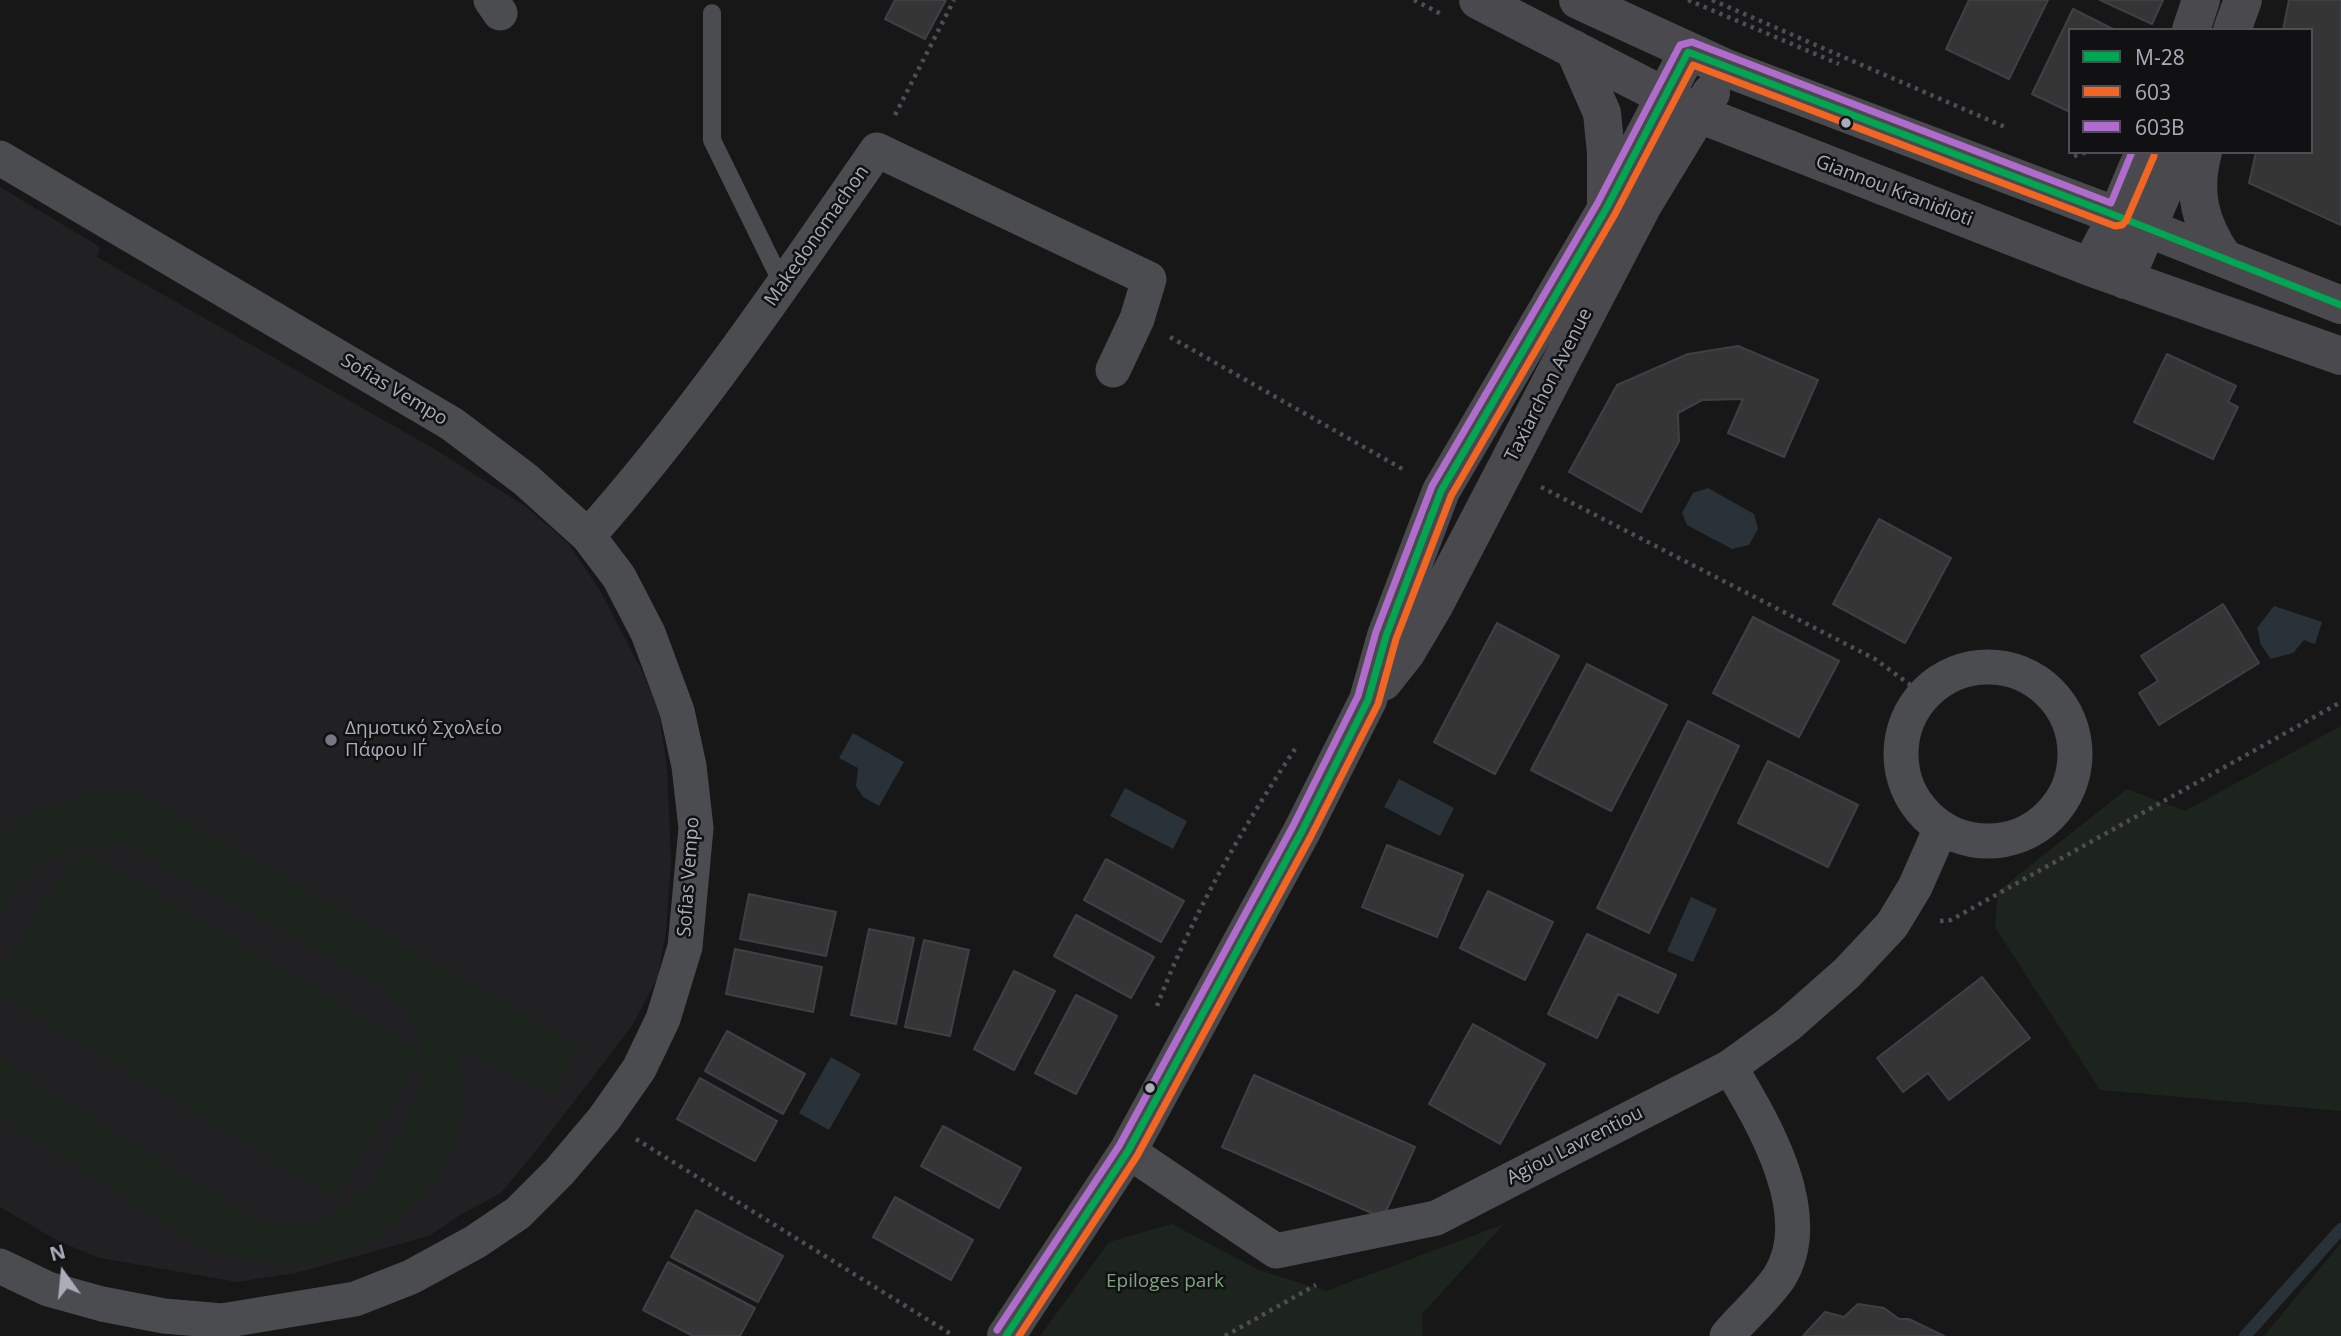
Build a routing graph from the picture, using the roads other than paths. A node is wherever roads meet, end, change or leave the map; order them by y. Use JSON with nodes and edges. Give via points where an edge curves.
{"nodes":[{"id":1,"x":1578,"y":0,"type":"edge"},
{"id":2,"x":2201,"y":0,"type":"edge"},
{"id":3,"x":2242,"y":0,"type":"edge"},
{"id":4,"x":1463,"y":9,"type":"edge"},
{"id":5,"x":712,"y":13,"type":"dead end"},
{"id":6,"x":2192,"y":28,"type":"edge"},
{"id":7,"x":2233,"y":28,"type":"edge"},
{"id":8,"x":1574,"y":49,"type":"junction"},
{"id":9,"x":1688,"y":52,"type":"junction"},
{"id":10,"x":1727,"y":68,"type":"junction"},
{"id":11,"x":1666,"y":96,"type":"junction"},
{"id":12,"x":1699,"y":114,"type":"junction"},
{"id":13,"x":2144,"y":154,"type":"edge"},
{"id":14,"x":2179,"y":154,"type":"edge"},
{"id":15,"x":2203,"y":154,"type":"edge"},
{"id":16,"x":0,"y":158,"type":"edge"},
{"id":17,"x":1605,"y":209,"type":"junction"},
{"id":18,"x":2131,"y":222,"type":"junction"},
{"id":19,"x":2223,"y":257,"type":"junction"},
{"id":20,"x":2107,"y":274,"type":"junction"},
{"id":21,"x":783,"y":285,"type":"junction"},
{"id":22,"x":2341,"y":305,"type":"edge"},
{"id":23,"x":2341,"y":356,"type":"edge"},
{"id":24,"x":1113,"y":370,"type":"dead end"},
{"id":25,"x":588,"y":536,"type":"junction"},
{"id":26,"x":1368,"y":700,"type":"junction"},
{"id":27,"x":1941,"y":828,"type":"junction"},
{"id":28,"x":1730,"y":1067,"type":"junction"},
{"id":29,"x":1128,"y":1151,"type":"junction"},
{"id":30,"x":0,"y":1266,"type":"edge"},
{"id":31,"x":222,"y":1328,"type":"edge"},
{"id":32,"x":1006,"y":1336,"type":"edge"},
{"id":33,"x":1727,"y":1336,"type":"edge"}],
"edges":[{"from":1,"to":9,"type":"main road"},
{"from":2,"to":6,"type":"main road"},
{"from":3,"to":7,"type":"main road"},
{"from":4,"to":8,"type":"main road"},
{"from":5,"to":21,"type":"lane","via":[[712,140]]},
{"from":8,"to":11,"type":"main road"},
{"from":8,"to":17,"type":"main road","via":[[1602,113]]},
{"from":9,"to":10,"type":"main road"},
{"from":9,"to":11,"type":"main road","name":"Taxiarchon Avenue"},
{"from":10,"to":12,"type":"main road","name":"Taxiarchon Avenue"},
{"from":10,"to":18,"type":"main road"},
{"from":11,"to":12,"type":"main road","name":"Giannou Kranidioti"},
{"from":11,"to":17,"type":"main road","name":"Taxiarchon Avenue"},
{"from":12,"to":20,"type":"main road","name":"Giannou Kranidioti"},
{"from":12,"to":26,"type":"main road","name":"Taxiarchon Avenue","via":[[1644,203],[1435,604],[1406,653]]},
{"from":13,"to":18,"type":"main road"},
{"from":14,"to":18,"type":"main road"},
{"from":15,"to":19,"type":"main road","via":[[2198,200],[2206,229]]},
{"from":16,"to":25,"type":"street","name":"Sofias Vempo","via":[[452,424],[526,480]]},
{"from":17,"to":26,"type":"main road","name":"Taxiarchon Avenue","via":[[1441,491],[1386,636]]},
{"from":18,"to":19,"type":"main road"},
{"from":18,"to":20,"type":"main road"},
{"from":19,"to":22,"type":"main road"},
{"from":20,"to":23,"type":"main road","name":"Giannou Kranidioti"},
{"from":21,"to":24,"type":"street","name":"Makedonomachon","via":[[877,150],[1149,279],[1137,319]]},
{"from":21,"to":25,"type":"street","name":"Makedonomachon","via":[[640,478]]},
{"from":25,"to":31,"type":"street","name":"Sofias Vempo","via":[[619,577],[653,646],[677,711],[689,766],[696,828],[685,947],[663,1019],[639,1069],[604,1119],[518,1213],[411,1277],[355,1299]]},
{"from":26,"to":29,"type":"main road","name":"Taxiarchon Avenue"},
{"from":27,"to":27,"type":"street","via":[[1919,807],[1901,766],[1903,735],[1915,707],[1937,684],[1968,669],[2002,668],[2034,680],[2059,703],[2073,735],[2074,769],[2062,801],[2039,825],[2008,839],[1973,840]]},
{"from":27,"to":28,"type":"street","name":"Agiou Lavrentiou","via":[[1892,925],[1788,1025]]},
{"from":28,"to":29,"type":"street","name":"Agiou Lavrentiou","via":[[1436,1218],[1276,1251]]},
{"from":28,"to":33,"type":"street","via":[[1758,1114],[1781,1167],[1791,1201],[1792,1241],[1780,1275]]},
{"from":29,"to":32,"type":"main road","name":"Taxiarchon Avenue"},
{"from":30,"to":31,"type":"street","name":"Sofias Vempo","via":[[48,1289]]}]}
